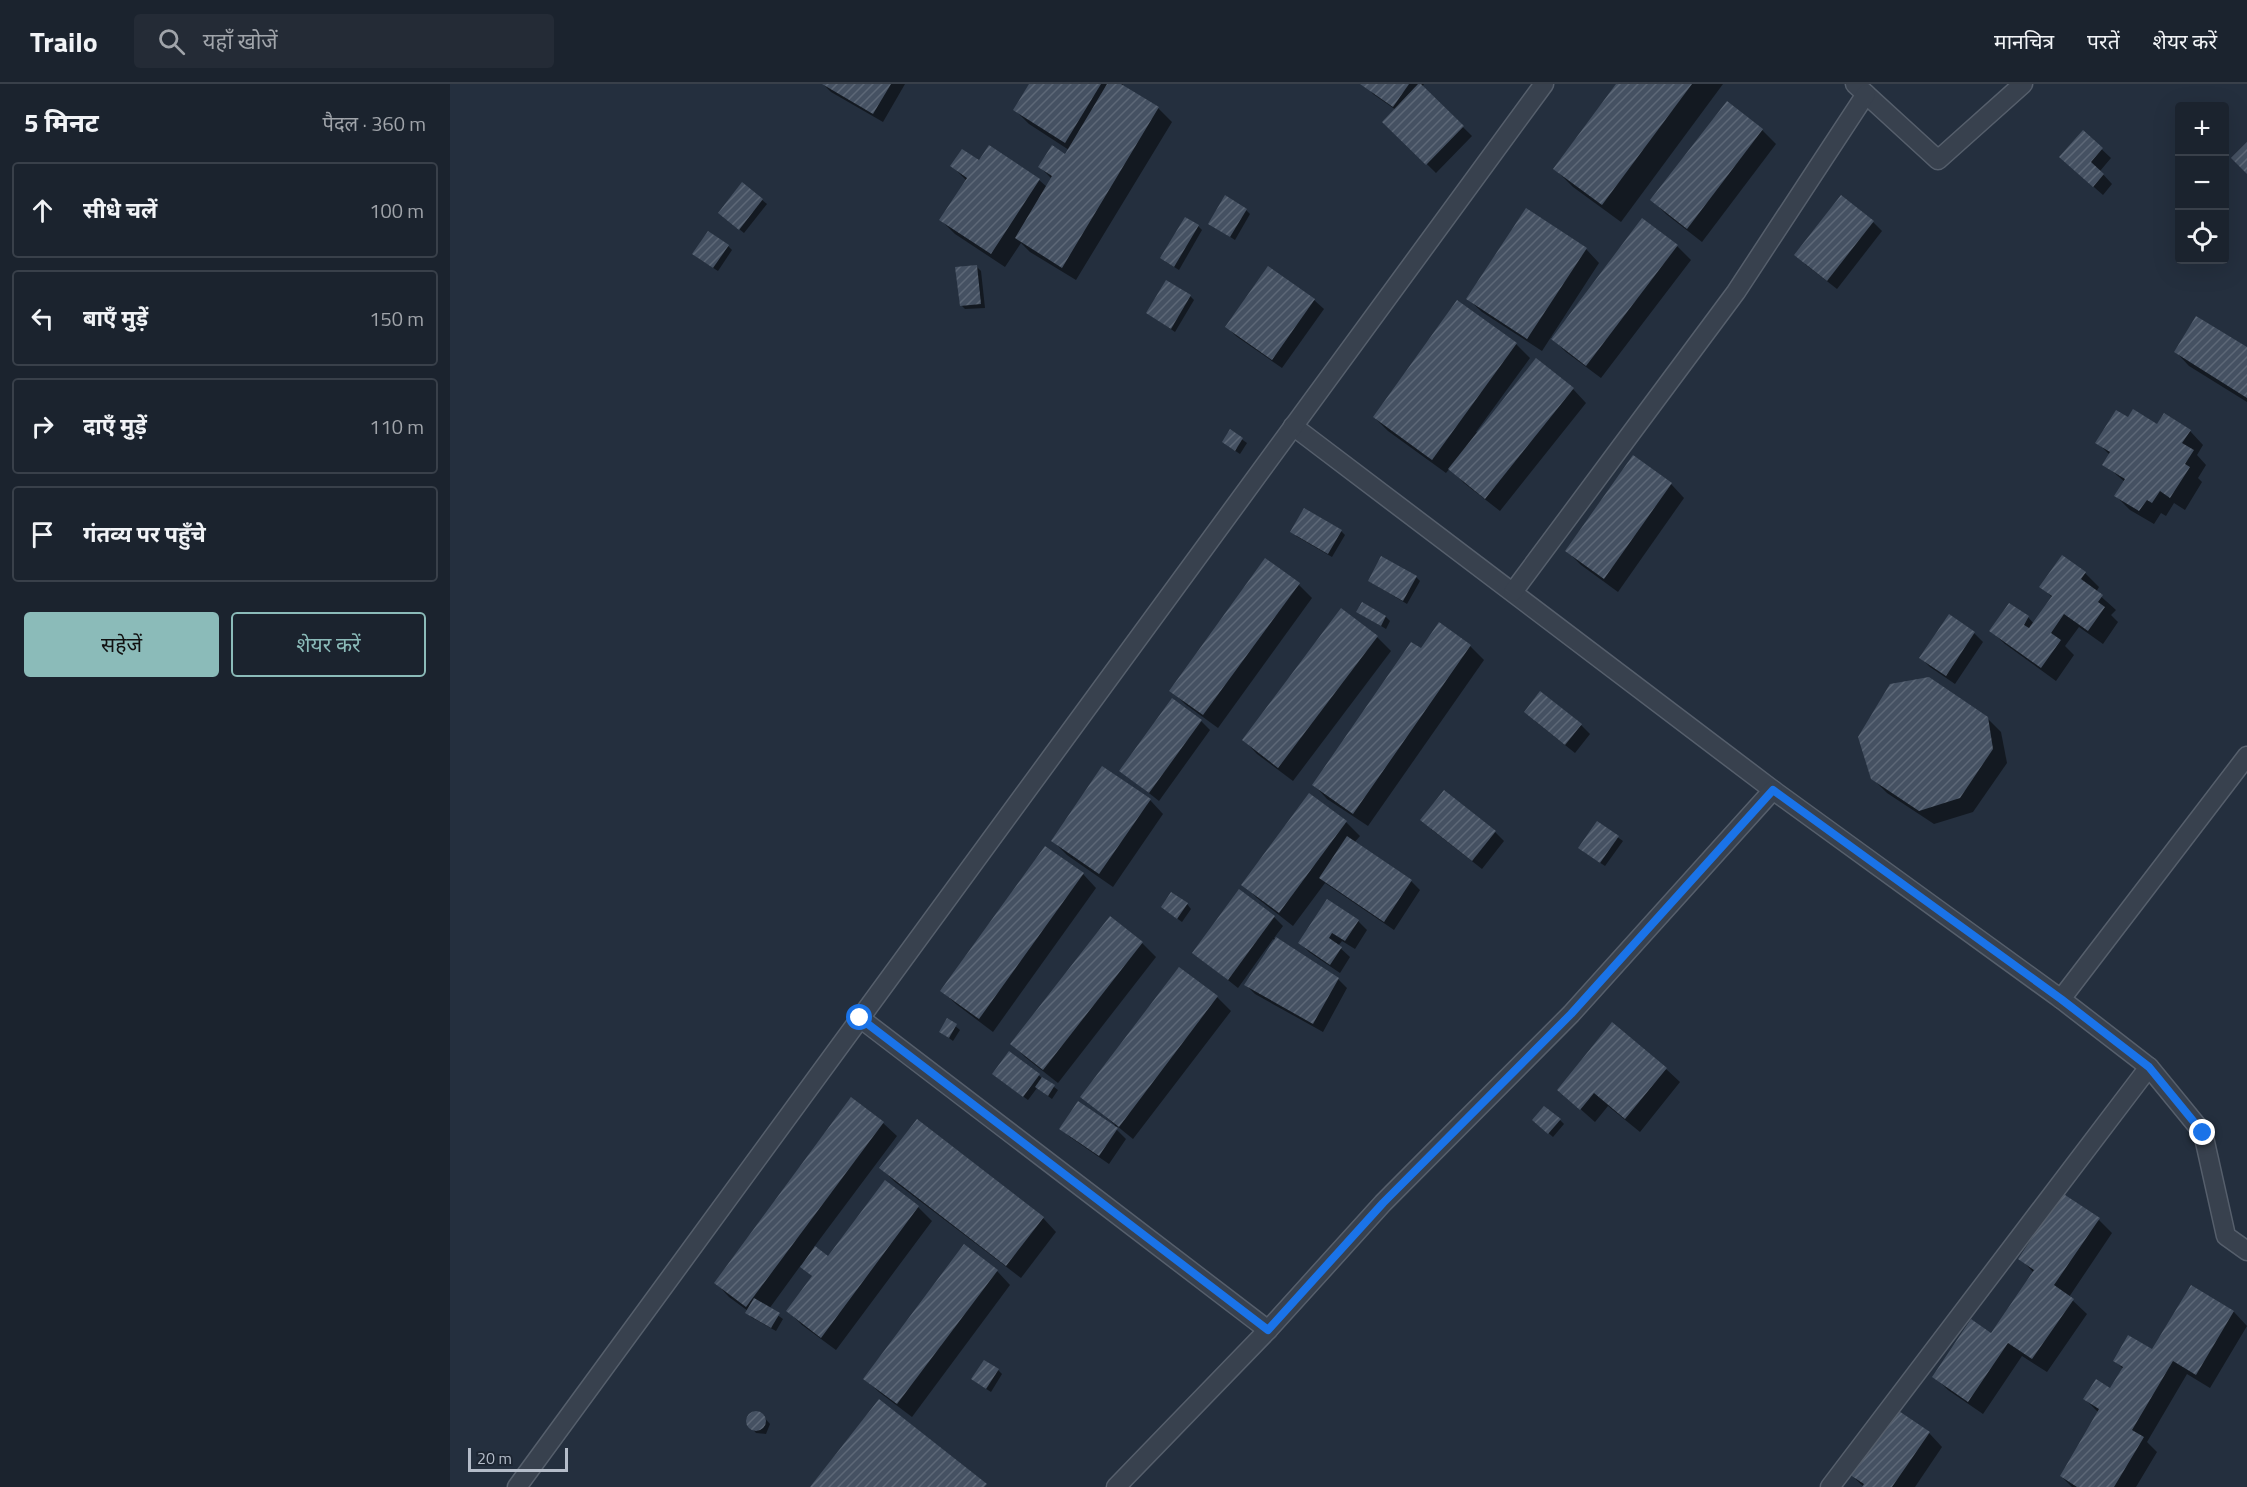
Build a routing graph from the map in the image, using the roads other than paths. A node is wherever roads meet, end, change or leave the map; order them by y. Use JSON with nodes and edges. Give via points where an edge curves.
{"nodes":[{"id":1,"x":1544,"y":84,"type":"edge"},
{"id":2,"x":2023,"y":84,"type":"edge"},
{"id":3,"x":1860,"y":89,"type":"edge"},
{"id":4,"x":1293,"y":426,"type":"junction"},
{"id":5,"x":1513,"y":592,"type":"junction"},
{"id":6,"x":2247,"y":756,"type":"edge"},
{"id":7,"x":1773,"y":790,"type":"junction"},
{"id":8,"x":2061,"y":999,"type":"junction"},
{"id":9,"x":860,"y":1018,"type":"junction"},
{"id":10,"x":2149,"y":1067,"type":"junction"},
{"id":11,"x":2247,"y":1251,"type":"edge"},
{"id":12,"x":1268,"y":1330,"type":"junction"},
{"id":13,"x":517,"y":1487,"type":"edge"},
{"id":14,"x":1116,"y":1487,"type":"edge"},
{"id":15,"x":1830,"y":1487,"type":"edge"}],
"edges":[{"from":1,"to":4,"type":"lane"},
{"from":2,"to":3,"type":"lane","via":[[1938,160]]},
{"from":3,"to":5,"type":"lane","via":[[1736,292]]},
{"from":4,"to":5,"type":"lane"},
{"from":4,"to":9,"type":"lane"},
{"from":5,"to":7,"type":"lane"},
{"from":6,"to":8,"type":"lane"},
{"from":7,"to":8,"type":"lane"},
{"from":7,"to":12,"type":"lane","via":[[1571,1014],[1383,1203]]},
{"from":8,"to":10,"type":"lane"},
{"from":9,"to":12,"type":"lane"},
{"from":9,"to":13,"type":"lane"},
{"from":10,"to":11,"type":"lane","via":[[2203,1133],[2226,1236]]},
{"from":10,"to":15,"type":"lane"},
{"from":12,"to":14,"type":"lane"}]}
